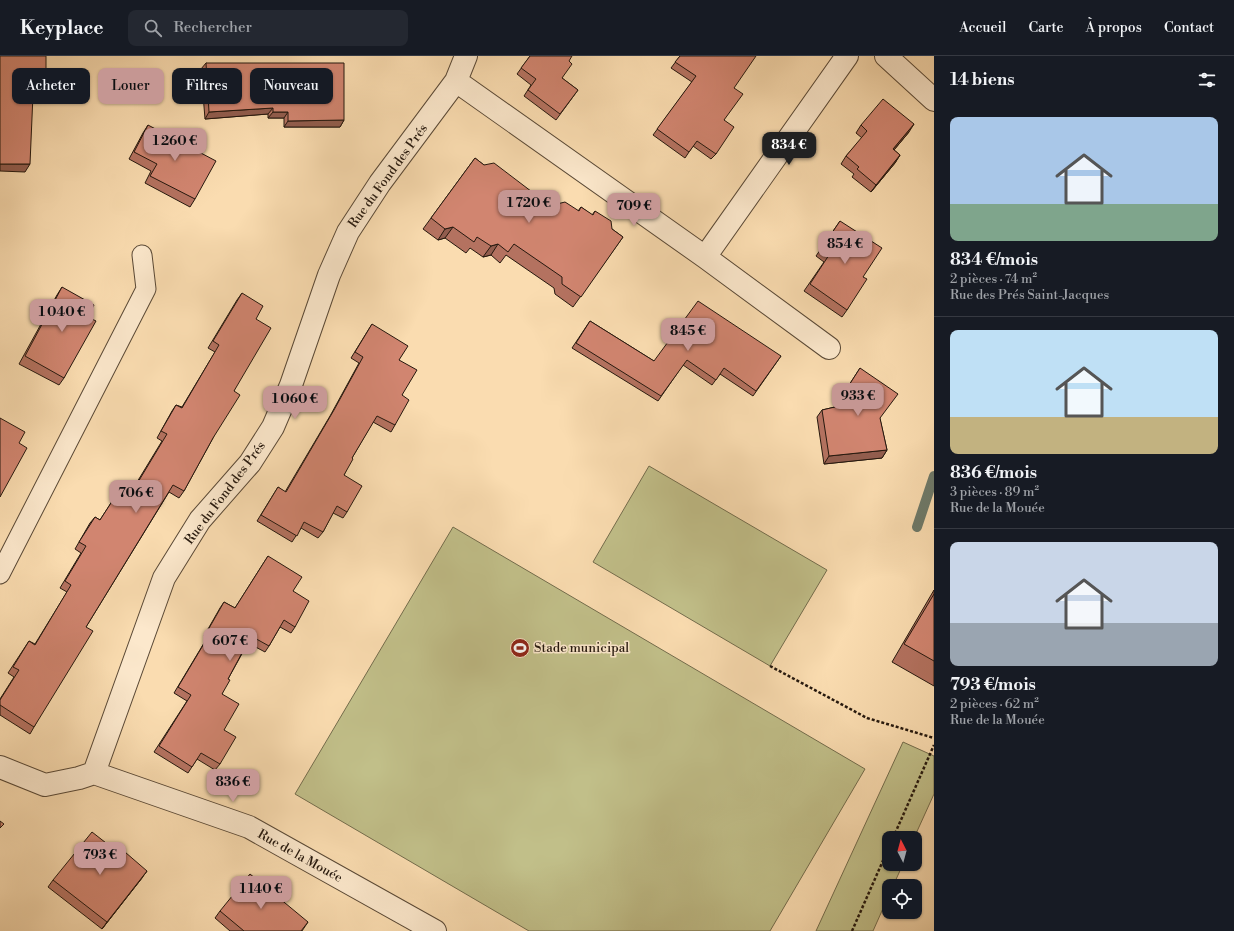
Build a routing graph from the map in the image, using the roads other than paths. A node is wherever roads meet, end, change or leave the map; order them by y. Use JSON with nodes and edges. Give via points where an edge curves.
{"nodes":[{"id":1,"x":466,"y":56,"type":"edge"},
{"id":2,"x":847,"y":56,"type":"edge"},
{"id":3,"x":886,"y":56,"type":"edge"},
{"id":4,"x":456,"y":81,"type":"junction"},
{"id":5,"x":934,"y":100,"type":"edge"},
{"id":6,"x":142,"y":255,"type":"dead end"},
{"id":7,"x":705,"y":257,"type":"junction"},
{"id":8,"x":829,"y":348,"type":"dead end"},
{"id":9,"x":0,"y":574,"type":"edge"},
{"id":10,"x":0,"y":767,"type":"edge"},
{"id":11,"x":94,"y":773,"type":"junction"},
{"id":12,"x":435,"y":931,"type":"edge"}],
"edges":[{"from":1,"to":4,"type":"street","name":"Rue du Fond des Prés"},
{"from":2,"to":7,"type":"street"},
{"from":3,"to":5,"type":"street"},
{"from":4,"to":7,"type":"street"},
{"from":4,"to":11,"type":"street","name":"Rue du Fond des Prés","via":[[380,183],[348,232],[329,275],[291,385],[273,427],[250,463],[200,520],[164,578]]},
{"from":6,"to":9,"type":"lane","via":[[146,289]]},
{"from":7,"to":8,"type":"street"},
{"from":10,"to":11,"type":"street","via":[[45,785]]},
{"from":11,"to":12,"type":"street","name":"Rue de la Mouée","via":[[249,827]]}]}
